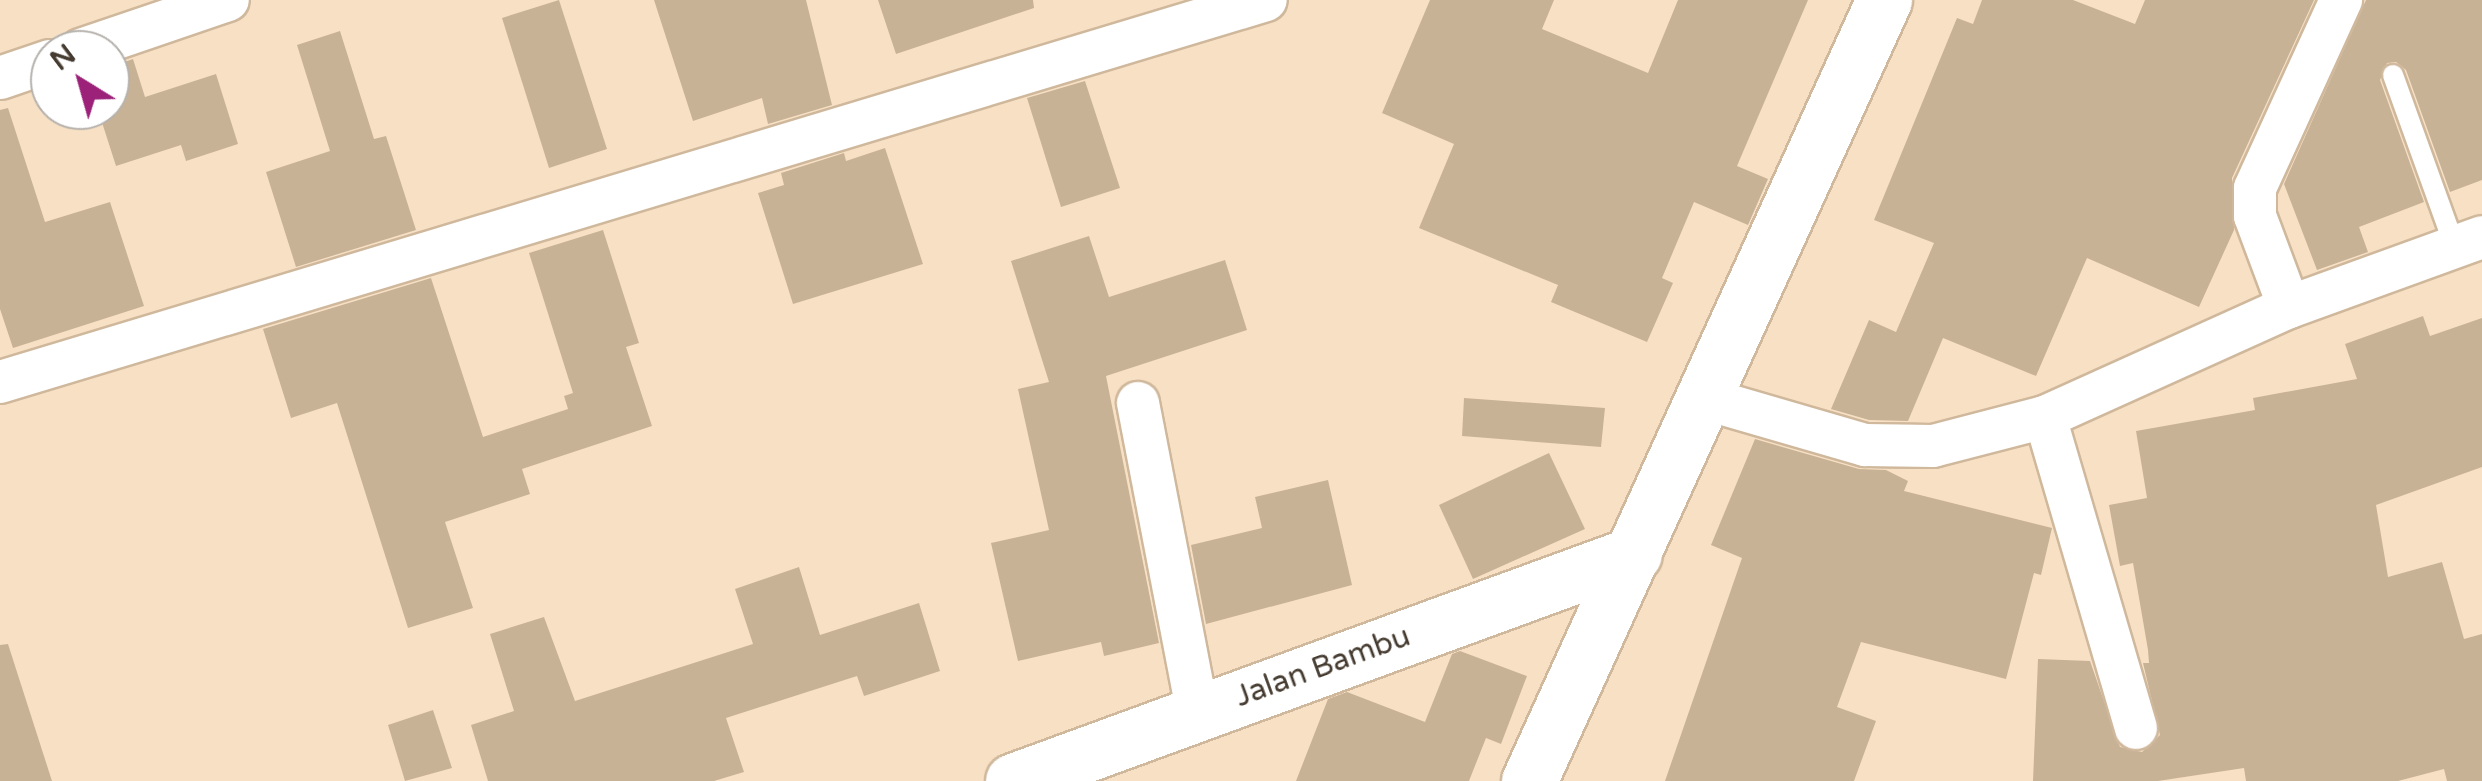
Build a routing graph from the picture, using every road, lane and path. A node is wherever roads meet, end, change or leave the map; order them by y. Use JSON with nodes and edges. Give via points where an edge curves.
{"nodes":[{"id":1,"x":228,"y":0,"type":"edge"},
{"id":2,"x":1266,"y":0,"type":"edge"},
{"id":3,"x":1884,"y":0,"type":"edge"},
{"id":4,"x":2341,"y":0,"type":"edge"},
{"id":5,"x":130,"y":33,"type":"edge"},
{"id":6,"x":30,"y":68,"type":"edge"},
{"id":7,"x":2393,"y":75,"type":"dead end"},
{"id":8,"x":0,"y":78,"type":"edge"},
{"id":9,"x":2468,"y":242,"type":"edge"},
{"id":10,"x":2289,"y":307,"type":"junction"},
{"id":11,"x":0,"y":382,"type":"edge"},
{"id":12,"x":1703,"y":398,"type":"junction"},
{"id":13,"x":1138,"y":402,"type":"dead end"},
{"id":14,"x":2044,"y":417,"type":"junction"},
{"id":15,"x":1634,"y":554,"type":"junction"},
{"id":16,"x":1198,"y":714,"type":"junction"},
{"id":17,"x":2136,"y":728,"type":"dead end"},
{"id":18,"x":1013,"y":781,"type":"edge"},
{"id":19,"x":1529,"y":781,"type":"edge"}],
"edges":[{"from":1,"to":5,"type":"street"},
{"from":2,"to":11,"type":"street"},
{"from":3,"to":12,"type":"main road"},
{"from":4,"to":10,"type":"street","via":[[2255,188],[2254,216]]},
{"from":6,"to":8,"type":"street"},
{"from":7,"to":9,"type":"lane"},
{"from":9,"to":10,"type":"street"},
{"from":10,"to":14,"type":"street"},
{"from":12,"to":14,"type":"street","via":[[1865,444],[1933,446]]},
{"from":12,"to":15,"type":"main road"},
{"from":13,"to":16,"type":"street"},
{"from":14,"to":17,"type":"street"},
{"from":15,"to":16,"type":"main road","name":"Jalan Bambu"},
{"from":15,"to":19,"type":"main road"},
{"from":16,"to":18,"type":"main road","name":"Jalan Bambu"}]}
